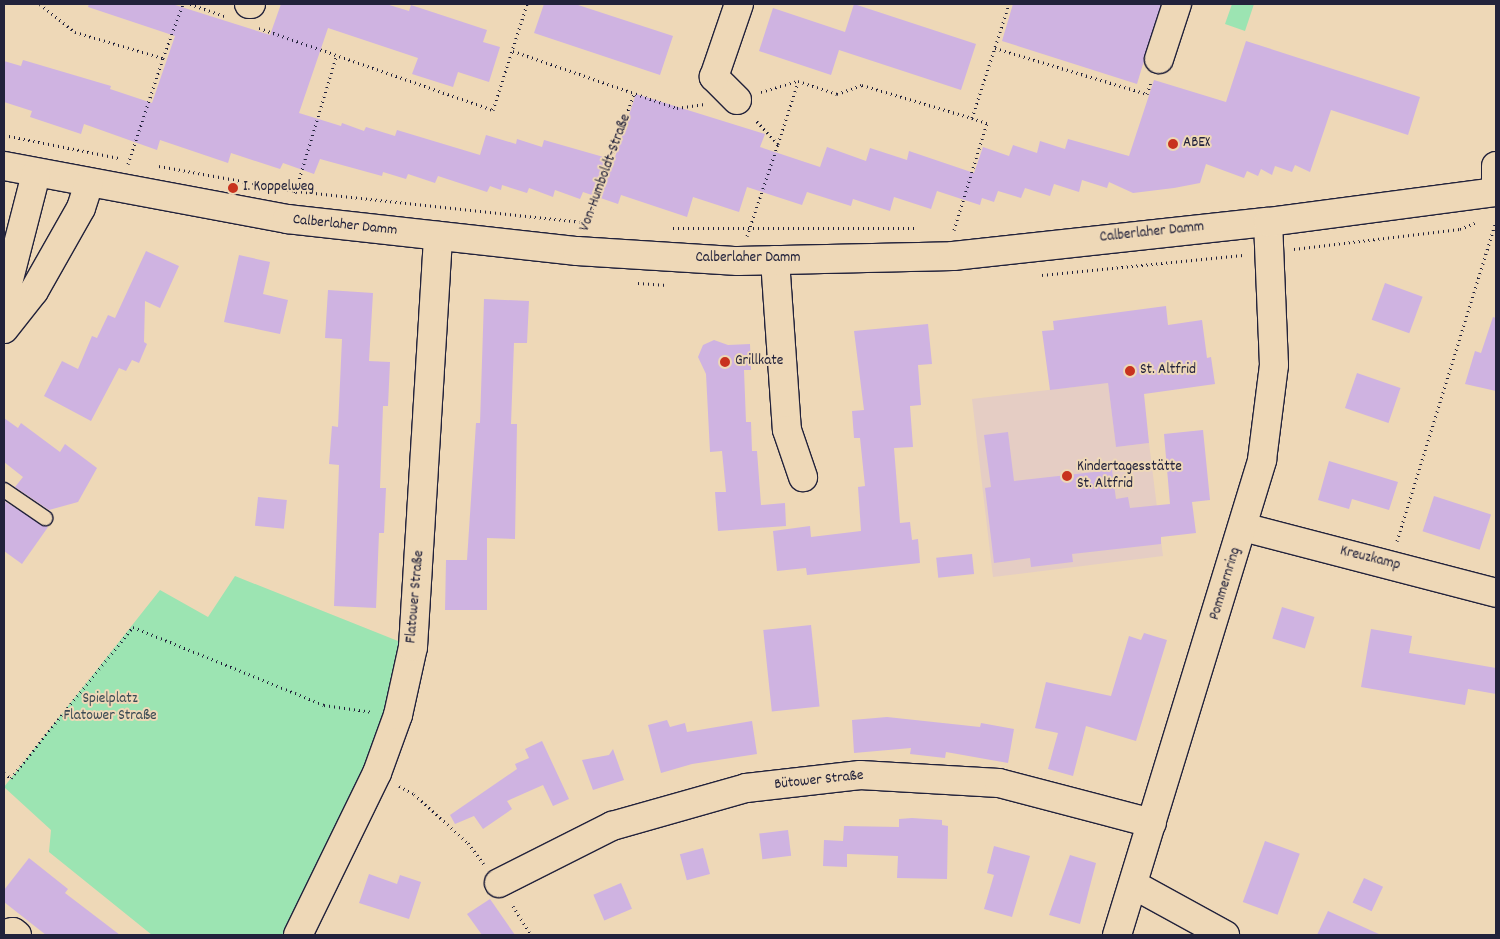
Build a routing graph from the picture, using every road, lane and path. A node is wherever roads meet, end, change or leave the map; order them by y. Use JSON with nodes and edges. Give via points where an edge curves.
{"nodes":[{"id":1,"x":40,"y":4,"type":"edge"},
{"id":2,"x":183,"y":4,"type":"edge"},
{"id":3,"x":190,"y":4,"type":"edge"},
{"id":4,"x":528,"y":4,"type":"edge"},
{"id":5,"x":739,"y":4,"type":"edge"},
{"id":6,"x":1009,"y":4,"type":"edge"},
{"id":7,"x":1177,"y":4,"type":"edge"},
{"id":8,"x":247,"y":13,"type":"edge"},
{"id":9,"x":995,"y":48,"type":"junction"},
{"id":10,"x":513,"y":51,"type":"junction"},
{"id":11,"x":336,"y":57,"type":"junction"},
{"id":12,"x":163,"y":58,"type":"junction"},
{"id":13,"x":1159,"y":59,"type":"joint"},
{"id":14,"x":798,"y":81,"type":"junction"},
{"id":15,"x":634,"y":94,"type":"junction"},
{"id":16,"x":737,"y":100,"type":"junction"},
{"id":17,"x":972,"y":118,"type":"junction"},
{"id":18,"x":4,"y":135,"type":"edge"},
{"id":19,"x":778,"y":144,"type":"junction"},
{"id":20,"x":129,"y":160,"type":"junction"},
{"id":21,"x":139,"y":162,"type":"dead end"},
{"id":22,"x":149,"y":164,"type":"dead end"},
{"id":23,"x":4,"y":166,"type":"edge"},
{"id":24,"x":1496,"y":166,"type":"edge"},
{"id":25,"x":36,"y":174,"type":"junction"},
{"id":26,"x":1496,"y":181,"type":"edge"},
{"id":27,"x":89,"y":183,"type":"junction"},
{"id":28,"x":296,"y":190,"type":"junction"},
{"id":29,"x":1496,"y":192,"type":"edge"},
{"id":30,"x":286,"y":220,"type":"junction"},
{"id":31,"x":1496,"y":221,"type":"edge"},
{"id":32,"x":1268,"y":222,"type":"junction"},
{"id":33,"x":587,"y":223,"type":"junction"},
{"id":34,"x":596,"y":224,"type":"dead end"},
{"id":35,"x":667,"y":228,"type":"dead end"},
{"id":36,"x":924,"y":228,"type":"dead end"},
{"id":37,"x":944,"y":228,"type":"dead end"},
{"id":38,"x":954,"y":228,"type":"junction"},
{"id":39,"x":749,"y":229,"type":"junction"},
{"id":40,"x":438,"y":236,"type":"junction"},
{"id":41,"x":577,"y":251,"type":"junction"},
{"id":42,"x":953,"y":256,"type":"junction"},
{"id":43,"x":775,"y":260,"type":"junction"},
{"id":44,"x":738,"y":261,"type":"junction"},
{"id":45,"x":4,"y":319,"type":"edge"},
{"id":46,"x":4,"y":329,"type":"edge"},
{"id":47,"x":803,"y":477,"type":"dead end"},
{"id":48,"x":4,"y":490,"type":"edge"},
{"id":49,"x":45,"y":518,"type":"dead end"},
{"id":50,"x":1243,"y":527,"type":"junction"},
{"id":51,"x":1390,"y":563,"type":"junction"},
{"id":52,"x":1496,"y":594,"type":"edge"},
{"id":53,"x":398,"y":715,"type":"junction"},
{"id":54,"x":4,"y":773,"type":"edge"},
{"id":55,"x":377,"y":773,"type":"junction"},
{"id":56,"x":1152,"y":823,"type":"junction"},
{"id":57,"x":499,"y":883,"type":"junction"},
{"id":58,"x":1134,"y":885,"type":"junction"},
{"id":59,"x":4,"y":934,"type":"edge"},
{"id":60,"x":17,"y":935,"type":"edge"},
{"id":61,"x":298,"y":935,"type":"edge"},
{"id":62,"x":531,"y":935,"type":"edge"},
{"id":63,"x":1117,"y":935,"type":"edge"},
{"id":64,"x":1225,"y":935,"type":"edge"}],
"edges":[{"from":1,"to":12,"type":"path","via":[[75,32]]},
{"from":2,"to":12,"type":"path"},
{"from":3,"to":8,"type":"path"},
{"from":4,"to":10,"type":"path"},
{"from":5,"to":16,"type":"street","via":[[714,77]]},
{"from":6,"to":9,"type":"path"},
{"from":7,"to":13,"type":"street"},
{"from":8,"to":11,"type":"path"},
{"from":9,"to":13,"type":"path","via":[[1147,94]]},
{"from":9,"to":17,"type":"path"},
{"from":10,"to":11,"type":"path","via":[[493,110]]},
{"from":10,"to":15,"type":"path","name":"Von-Humboldt-Straße"},
{"from":11,"to":28,"type":"path"},
{"from":12,"to":20,"type":"path"},
{"from":14,"to":16,"type":"path","name":"Von-Humboldt-Straße"},
{"from":14,"to":17,"type":"path","via":[[837,94],[862,85]]},
{"from":14,"to":19,"type":"path"},
{"from":15,"to":16,"type":"path","name":"Von-Humboldt-Straße","via":[[677,108]]},
{"from":15,"to":33,"type":"path","name":"Von-Humboldt-Straße"},
{"from":16,"to":19,"type":"path"},
{"from":17,"to":38,"type":"path","via":[[987,123]]},
{"from":18,"to":20,"type":"path"},
{"from":19,"to":39,"type":"path"},
{"from":20,"to":21,"type":"path"},
{"from":22,"to":28,"type":"path"},
{"from":23,"to":25,"type":"street","name":"Calberlaher Damm"},
{"from":24,"to":26,"type":"street"},
{"from":25,"to":27,"type":"street","name":"Calberlaher Damm"},
{"from":25,"to":45,"type":"street","via":[[8,283]]},
{"from":27,"to":30,"type":"street","name":"Calberlaher Damm"},
{"from":27,"to":46,"type":"street","via":[[81,208],[34,291]]},
{"from":28,"to":30,"type":"path"},
{"from":28,"to":33,"type":"path"},
{"from":29,"to":32,"type":"street","name":"Calberlaher Damm"},
{"from":30,"to":40,"type":"street","name":"Calberlaher Damm"},
{"from":31,"to":51,"type":"path"},
{"from":32,"to":42,"type":"street","name":"Calberlaher Damm"},
{"from":32,"to":50,"type":"street","name":"Pommernring","via":[[1274,365],[1262,460]]},
{"from":33,"to":34,"type":"path"},
{"from":33,"to":41,"type":"path","name":"Von-Humboldt-Straße"},
{"from":35,"to":39,"type":"path"},
{"from":36,"to":39,"type":"path"},
{"from":37,"to":38,"type":"path"},
{"from":38,"to":42,"type":"path"},
{"from":39,"to":44,"type":"path"},
{"from":40,"to":41,"type":"street","name":"Calberlaher Damm"},
{"from":40,"to":53,"type":"street","name":"Flatower Straße","via":[[413,648]]},
{"from":41,"to":44,"type":"street","name":"Calberlaher Damm"},
{"from":42,"to":43,"type":"street","name":"Calberlaher Damm"},
{"from":43,"to":44,"type":"street","name":"Calberlaher Damm"},
{"from":43,"to":47,"type":"street","via":[[787,430]]},
{"from":48,"to":49,"type":"lane"},
{"from":50,"to":51,"type":"street","name":"Kreuzkamp"},
{"from":50,"to":56,"type":"street","name":"Pommernring","via":[[1219,583]]},
{"from":51,"to":52,"type":"street","name":"Kreuzkamp"},
{"from":53,"to":54,"type":"path","via":[[324,705],[133,627],[11,778]]},
{"from":53,"to":55,"type":"street","name":"Flatower Straße"},
{"from":55,"to":57,"type":"path","via":[[414,794],[468,843]]},
{"from":55,"to":61,"type":"street","name":"Flatower Straße"},
{"from":56,"to":57,"type":"street","name":"Bütower Straße","via":[[999,783],[801,775],[612,826]]},
{"from":56,"to":58,"type":"street","name":"Pommernring"},
{"from":57,"to":62,"type":"path"},
{"from":58,"to":63,"type":"street","name":"Pommernring"},
{"from":58,"to":64,"type":"street"},
{"from":59,"to":60,"type":"street","via":[[13,932]]}]}
